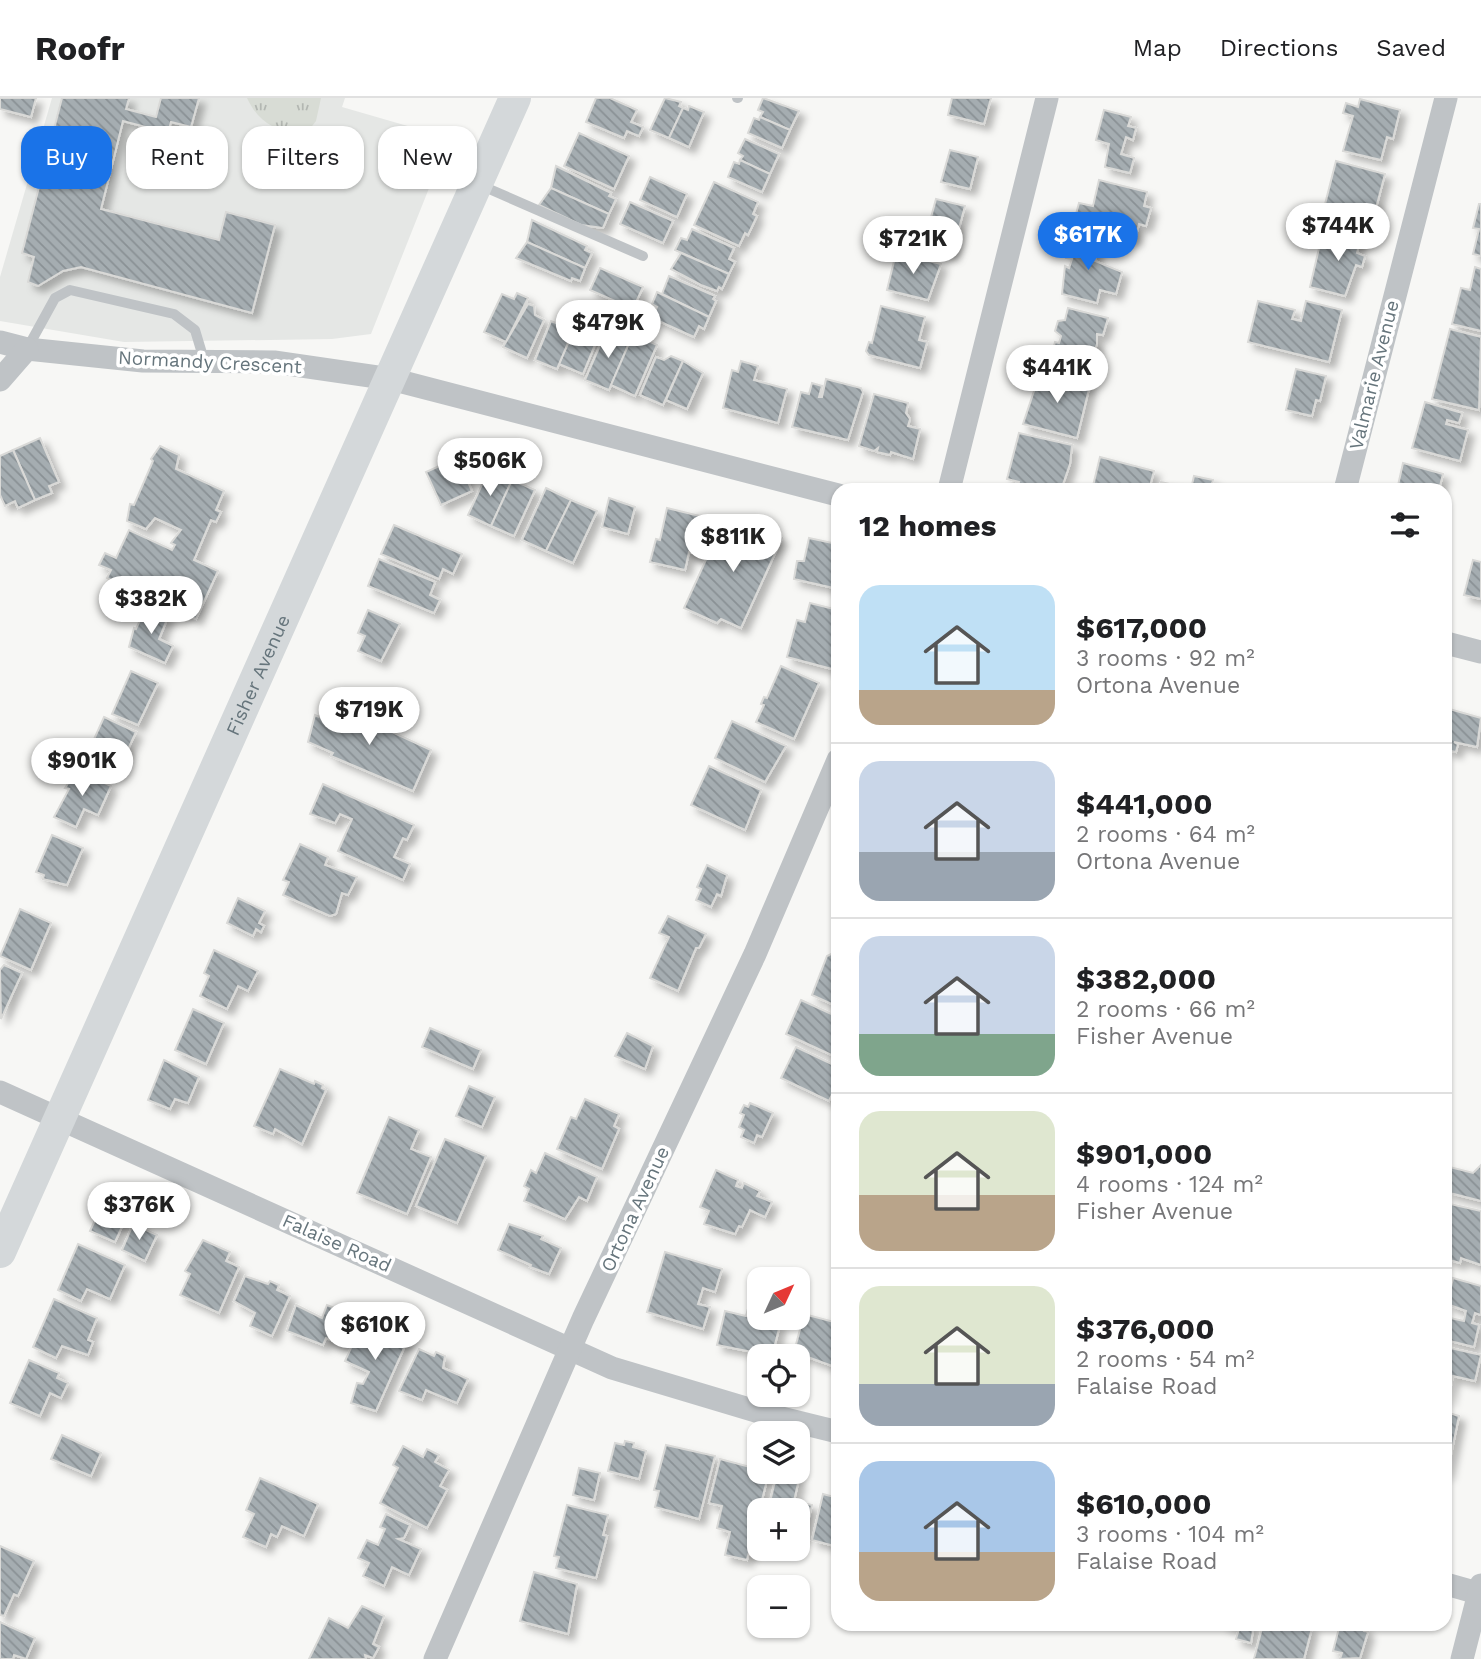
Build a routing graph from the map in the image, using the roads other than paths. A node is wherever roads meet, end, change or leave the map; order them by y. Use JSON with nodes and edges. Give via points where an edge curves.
{"nodes":[{"id":1,"x":515,"y":98,"type":"edge"},
{"id":2,"x":1047,"y":98,"type":"edge"},
{"id":3,"x":1446,"y":98,"type":"edge"},
{"id":4,"x":477,"y":184,"type":"joint"},
{"id":5,"x":475,"y":189,"type":"edge"},
{"id":6,"x":643,"y":256,"type":"dead end"},
{"id":7,"x":0,"y":342,"type":"edge"},
{"id":8,"x":27,"y":349,"type":"junction"},
{"id":9,"x":204,"y":360,"type":"junction"},
{"id":10,"x":391,"y":379,"type":"junction"},
{"id":11,"x":0,"y":380,"type":"edge"},
{"id":12,"x":951,"y":483,"type":"edge"},
{"id":13,"x":1347,"y":483,"type":"edge"},
{"id":14,"x":831,"y":493,"type":"edge"},
{"id":15,"x":1452,"y":645,"type":"edge"},
{"id":16,"x":1481,"y":653,"type":"edge"},
{"id":17,"x":831,"y":776,"type":"edge"},
{"id":18,"x":0,"y":1092,"type":"edge"},
{"id":19,"x":60,"y":1119,"type":"junction"},
{"id":20,"x":0,"y":1251,"type":"edge"},
{"id":21,"x":570,"y":1347,"type":"junction"},
{"id":22,"x":831,"y":1430,"type":"edge"},
{"id":23,"x":1452,"y":1585,"type":"edge"},
{"id":24,"x":1480,"y":1591,"type":"edge"},
{"id":25,"x":435,"y":1659,"type":"edge"},
{"id":26,"x":1462,"y":1659,"type":"edge"}],
"edges":[{"from":1,"to":4,"type":"main road","name":"Fisher Avenue"},
{"from":2,"to":12,"type":"street"},
{"from":3,"to":13,"type":"street","name":"Valmarie Avenue"},
{"from":4,"to":6,"type":"lane"},
{"from":5,"to":10,"type":"main road","name":"Fisher Avenue"},
{"from":7,"to":8,"type":"street","name":"Normandy Crescent"},
{"from":8,"to":9,"type":"street","name":"Normandy Crescent","via":[[144,361]]},
{"from":8,"to":9,"type":"lane","via":[[55,298],[70,290],[174,314],[195,330]]},
{"from":8,"to":11,"type":"street"},
{"from":9,"to":10,"type":"street","name":"Normandy Crescent","via":[[274,362]]},
{"from":10,"to":14,"type":"street","name":"Normandy Crescent"},
{"from":10,"to":19,"type":"main road","name":"Fisher Avenue"},
{"from":15,"to":16,"type":"street"},
{"from":17,"to":21,"type":"street","name":"Ortona Avenue","via":[[755,954]]},
{"from":18,"to":19,"type":"street","name":"Falaise Road"},
{"from":19,"to":20,"type":"main road","name":"Fisher Avenue"},
{"from":19,"to":21,"type":"street","name":"Falaise Road"},
{"from":21,"to":22,"type":"street","name":"Falaise Road","via":[[612,1367]]},
{"from":21,"to":25,"type":"street","name":"Ortona Avenue"},
{"from":23,"to":24,"type":"street"},
{"from":24,"to":26,"type":"street"}]}
